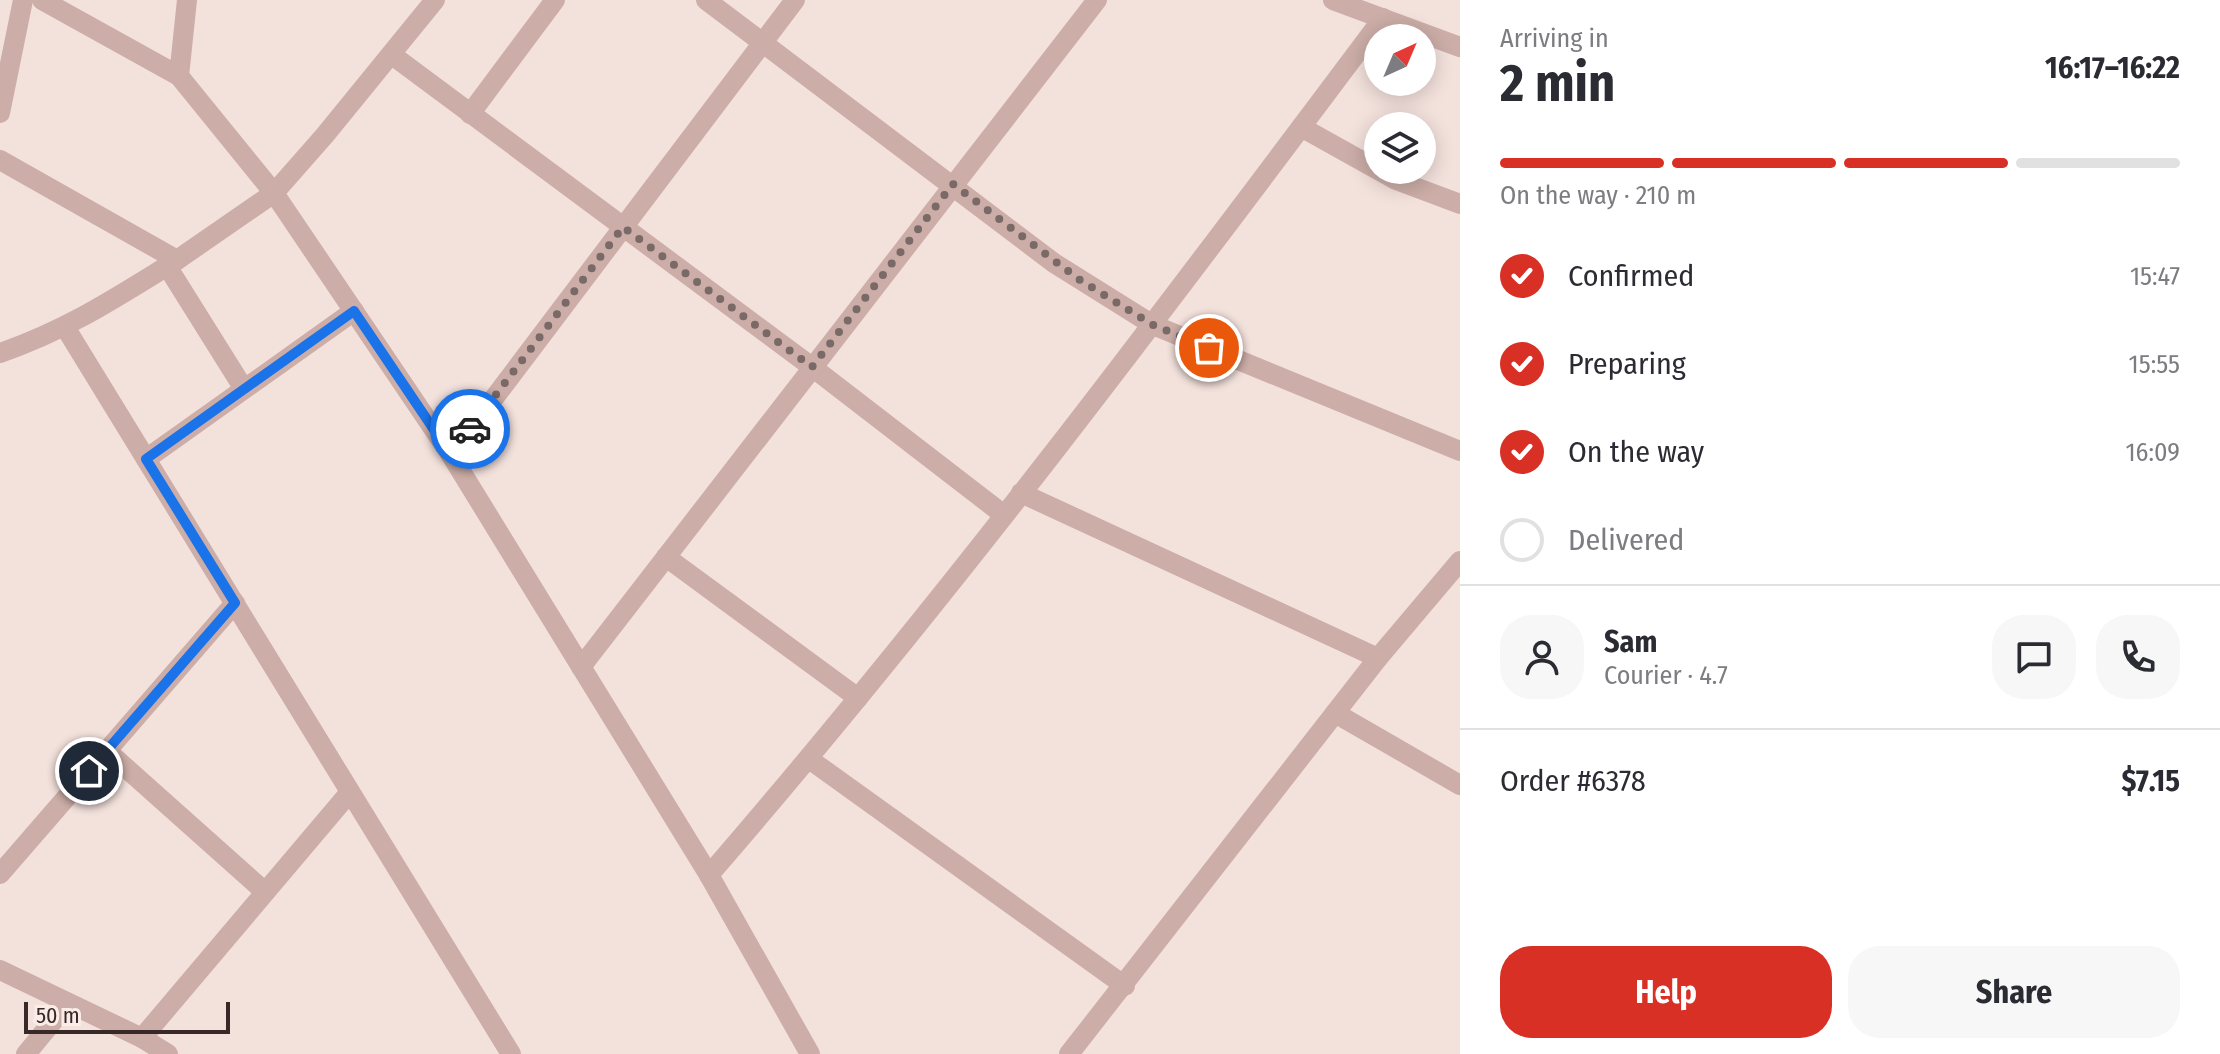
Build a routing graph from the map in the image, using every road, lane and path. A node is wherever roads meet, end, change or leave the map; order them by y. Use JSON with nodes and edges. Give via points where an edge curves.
{"nodes":[{"id":1,"x":23,"y":0,"type":"edge"},
{"id":2,"x":42,"y":0,"type":"edge"},
{"id":3,"x":187,"y":0,"type":"edge"},
{"id":4,"x":435,"y":0,"type":"edge"},
{"id":5,"x":555,"y":0,"type":"edge"},
{"id":6,"x":706,"y":0,"type":"edge"},
{"id":7,"x":795,"y":0,"type":"edge"},
{"id":8,"x":1333,"y":0,"type":"edge"},
{"id":9,"x":1092,"y":2,"type":"edge"},
{"id":10,"x":1383,"y":18,"type":"junction"},
{"id":11,"x":763,"y":42,"type":"junction"},
{"id":12,"x":1460,"y":47,"type":"edge"},
{"id":13,"x":392,"y":55,"type":"junction"},
{"id":14,"x":179,"y":76,"type":"junction"},
{"id":15,"x":0,"y":113,"type":"edge"},
{"id":16,"x":470,"y":114,"type":"junction"},
{"id":17,"x":1301,"y":127,"type":"junction"},
{"id":18,"x":0,"y":160,"type":"edge"},
{"id":19,"x":953,"y":184,"type":"junction"},
{"id":20,"x":274,"y":193,"type":"junction"},
{"id":21,"x":1460,"y":204,"type":"edge"},
{"id":22,"x":623,"y":227,"type":"junction"},
{"id":23,"x":172,"y":263,"type":"junction"},
{"id":24,"x":354,"y":311,"type":"junction"},
{"id":25,"x":1153,"y":325,"type":"junction"},
{"id":26,"x":65,"y":327,"type":"junction"},
{"id":27,"x":0,"y":353,"type":"edge"},
{"id":28,"x":812,"y":367,"type":"junction"},
{"id":29,"x":244,"y":389,"type":"junction"},
{"id":30,"x":1460,"y":451,"type":"edge"},
{"id":31,"x":451,"y":455,"type":"junction"},
{"id":32,"x":146,"y":459,"type":"junction"},
{"id":33,"x":1021,"y":493,"type":"junction"},
{"id":34,"x":1004,"y":515,"type":"junction"},
{"id":35,"x":666,"y":557,"type":"junction"},
{"id":36,"x":1460,"y":561,"type":"edge"},
{"id":37,"x":235,"y":603,"type":"junction"},
{"id":38,"x":1378,"y":658,"type":"junction"},
{"id":39,"x":581,"y":667,"type":"junction"},
{"id":40,"x":858,"y":698,"type":"junction"},
{"id":41,"x":1335,"y":713,"type":"junction"},
{"id":42,"x":107,"y":751,"type":"junction"},
{"id":43,"x":809,"y":759,"type":"junction"},
{"id":44,"x":1460,"y":785,"type":"edge"},
{"id":45,"x":350,"y":792,"type":"junction"},
{"id":46,"x":0,"y":873,"type":"edge"},
{"id":47,"x":709,"y":875,"type":"junction"},
{"id":48,"x":265,"y":892,"type":"junction"},
{"id":49,"x":0,"y":970,"type":"edge"},
{"id":50,"x":1125,"y":986,"type":"junction"},
{"id":51,"x":68,"y":1003,"type":"junction"},
{"id":52,"x":142,"y":1038,"type":"junction"},
{"id":53,"x":26,"y":1054,"type":"edge"},
{"id":54,"x":168,"y":1054,"type":"edge"},
{"id":55,"x":511,"y":1054,"type":"edge"},
{"id":56,"x":810,"y":1054,"type":"edge"},
{"id":57,"x":1069,"y":1054,"type":"edge"}],
"edges":[{"from":1,"to":15,"type":"street"},
{"from":2,"to":14,"type":"street"},
{"from":3,"to":14,"type":"street"},
{"from":4,"to":13,"type":"street"},
{"from":5,"to":16,"type":"street"},
{"from":6,"to":11,"type":"street"},
{"from":7,"to":11,"type":"street"},
{"from":8,"to":10,"type":"street"},
{"from":9,"to":19,"type":"street"},
{"from":10,"to":12,"type":"street"},
{"from":10,"to":17,"type":"street"},
{"from":11,"to":19,"type":"street"},
{"from":11,"to":22,"type":"street"},
{"from":13,"to":16,"type":"street"},
{"from":13,"to":20,"type":"street"},
{"from":14,"to":20,"type":"street"},
{"from":16,"to":22,"type":"street"},
{"from":17,"to":21,"type":"street","via":[[1396,180]]},
{"from":17,"to":25,"type":"street"},
{"from":18,"to":23,"type":"street"},
{"from":19,"to":25,"type":"street","via":[[1054,263]]},
{"from":19,"to":28,"type":"street"},
{"from":20,"to":23,"type":"street"},
{"from":20,"to":24,"type":"street"},
{"from":22,"to":28,"type":"street"},
{"from":22,"to":31,"type":"street"},
{"from":23,"to":26,"type":"street"},
{"from":23,"to":29,"type":"street"},
{"from":24,"to":29,"type":"street"},
{"from":24,"to":31,"type":"street"},
{"from":25,"to":30,"type":"street"},
{"from":25,"to":33,"type":"street"},
{"from":26,"to":27,"type":"street"},
{"from":26,"to":32,"type":"street"},
{"from":28,"to":34,"type":"street"},
{"from":28,"to":35,"type":"street"},
{"from":29,"to":32,"type":"street"},
{"from":31,"to":39,"type":"street"},
{"from":32,"to":37,"type":"street"},
{"from":33,"to":34,"type":"street"},
{"from":33,"to":38,"type":"street"},
{"from":34,"to":40,"type":"street"},
{"from":35,"to":39,"type":"street"},
{"from":35,"to":40,"type":"street"},
{"from":36,"to":38,"type":"street"},
{"from":37,"to":42,"type":"street"},
{"from":37,"to":45,"type":"street"},
{"from":38,"to":41,"type":"street"},
{"from":39,"to":47,"type":"street"},
{"from":40,"to":43,"type":"street"},
{"from":41,"to":44,"type":"street"},
{"from":41,"to":50,"type":"street"},
{"from":42,"to":46,"type":"street"},
{"from":42,"to":48,"type":"street"},
{"from":43,"to":47,"type":"street"},
{"from":43,"to":50,"type":"street"},
{"from":45,"to":48,"type":"street"},
{"from":45,"to":55,"type":"street"},
{"from":47,"to":56,"type":"street"},
{"from":48,"to":52,"type":"street"},
{"from":49,"to":51,"type":"street"},
{"from":50,"to":57,"type":"street"},
{"from":51,"to":52,"type":"street"},
{"from":51,"to":53,"type":"street"},
{"from":52,"to":54,"type":"street"}]}
